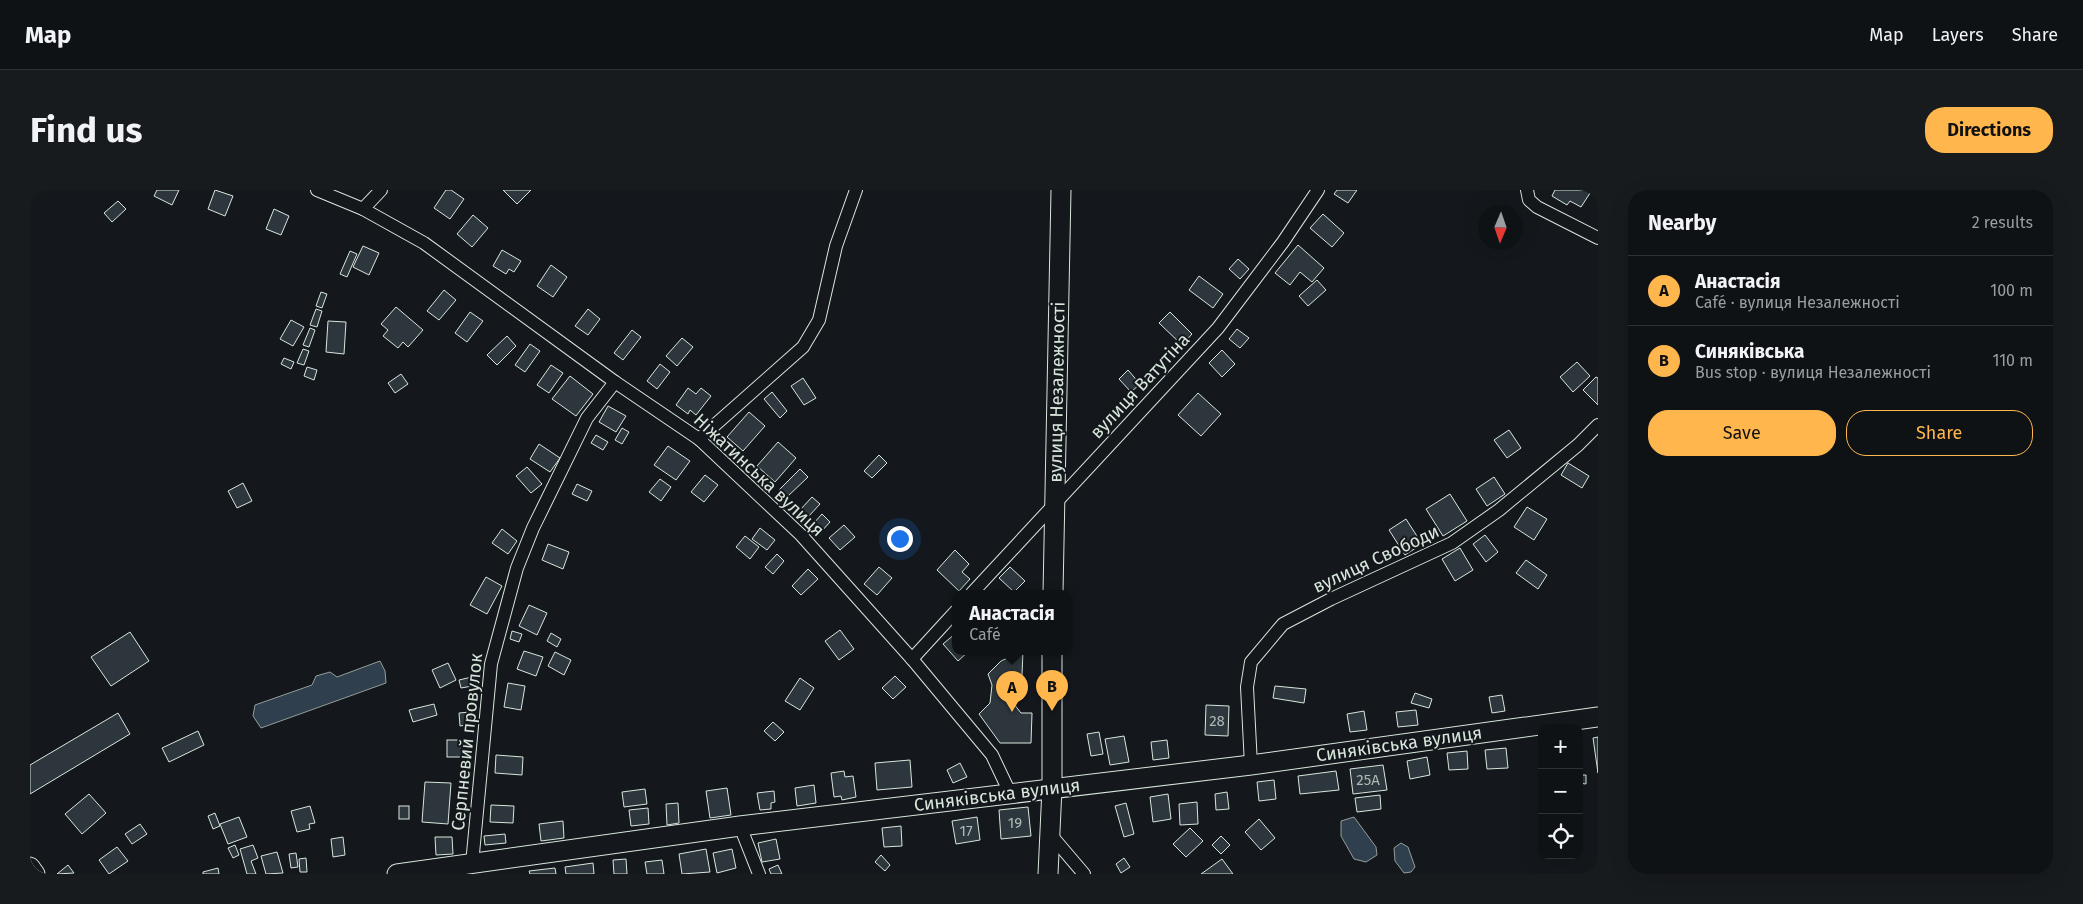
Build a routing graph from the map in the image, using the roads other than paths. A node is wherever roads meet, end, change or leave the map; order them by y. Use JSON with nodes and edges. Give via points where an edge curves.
{"nodes":[{"id":1,"x":317,"y":190,"type":"edge"},
{"id":2,"x":381,"y":190,"type":"edge"},
{"id":3,"x":856,"y":190,"type":"edge"},
{"id":4,"x":1061,"y":190,"type":"edge"},
{"id":5,"x":1318,"y":190,"type":"edge"},
{"id":6,"x":1527,"y":190,"type":"edge"},
{"id":7,"x":363,"y":209,"type":"junction"},
{"id":8,"x":1598,"y":238,"type":"edge"},
{"id":9,"x":615,"y":382,"type":"junction"},
{"id":10,"x":1598,"y":425,"type":"edge"},
{"id":11,"x":699,"y":440,"type":"junction"},
{"id":12,"x":1054,"y":504,"type":"junction"},
{"id":13,"x":975,"y":590,"type":"edge"},
{"id":14,"x":1053,"y":590,"type":"edge"},
{"id":15,"x":952,"y":615,"type":"edge"},
{"id":16,"x":1052,"y":655,"type":"edge"},
{"id":17,"x":912,"y":659,"type":"junction"},
{"id":18,"x":1598,"y":717,"type":"edge"},
{"id":19,"x":1251,"y":765,"type":"junction"},
{"id":20,"x":1052,"y":788,"type":"junction"},
{"id":21,"x":1010,"y":793,"type":"junction"},
{"id":22,"x":740,"y":826,"type":"junction"},
{"id":23,"x":1050,"y":834,"type":"junction"},
{"id":24,"x":472,"y":864,"type":"junction"},
{"id":25,"x":30,"y":867,"type":"edge"},
{"id":26,"x":35,"y":874,"type":"edge"},
{"id":27,"x":397,"y":874,"type":"edge"},
{"id":28,"x":759,"y":874,"type":"edge"},
{"id":29,"x":1048,"y":874,"type":"edge"},
{"id":30,"x":1084,"y":874,"type":"edge"}],
"edges":[{"from":1,"to":7,"type":"street","name":"Ніжатинська вулиця"},
{"from":2,"to":7,"type":"street"},
{"from":3,"to":11,"type":"street","via":[[836,246],[819,320],[803,347]]},
{"from":4,"to":12,"type":"street","name":"вулиця Незалежності"},
{"from":5,"to":12,"type":"street","name":"вулиця Ватутіна","via":[[1218,328]]},
{"from":6,"to":8,"type":"street","via":[[1529,200],[1537,207]]},
{"from":7,"to":9,"type":"street","name":"Ніжатинська вулиця","via":[[424,243]]},
{"from":9,"to":11,"type":"street","name":"Ніжатинська вулиця"},
{"from":9,"to":24,"type":"street","name":"Серпневий провулок","via":[[587,418],[517,568],[491,664]]},
{"from":10,"to":19,"type":"street","name":"вулиця Свободи","via":[[1506,504],[1452,544],[1283,624],[1251,662],[1248,687]]},
{"from":11,"to":17,"type":"street","name":"Ніжатинська вулиця","via":[[801,535]]},
{"from":12,"to":13,"type":"street","name":"вулиця Ватутіна"},
{"from":12,"to":14,"type":"street","name":"вулиця Незалежності"},
{"from":15,"to":17,"type":"street"},
{"from":16,"to":20,"type":"street"},
{"from":17,"to":21,"type":"street","name":"Ніжатинська вулиця","via":[[992,755]]},
{"from":18,"to":19,"type":"street","name":"Синяківська вулиця"},
{"from":19,"to":20,"type":"street","name":"Синяківська вулиця"},
{"from":20,"to":21,"type":"street","name":"Синяківська вулиця"},
{"from":20,"to":23,"type":"street"},
{"from":21,"to":22,"type":"street","name":"Синяківська вулиця"},
{"from":22,"to":24,"type":"street","name":"Синяківська вулиця"},
{"from":22,"to":28,"type":"street"},
{"from":23,"to":29,"type":"street"},
{"from":23,"to":30,"type":"street"},
{"from":24,"to":27,"type":"street","name":"Синяківська вулиця"},
{"from":25,"to":26,"type":"street"}]}
